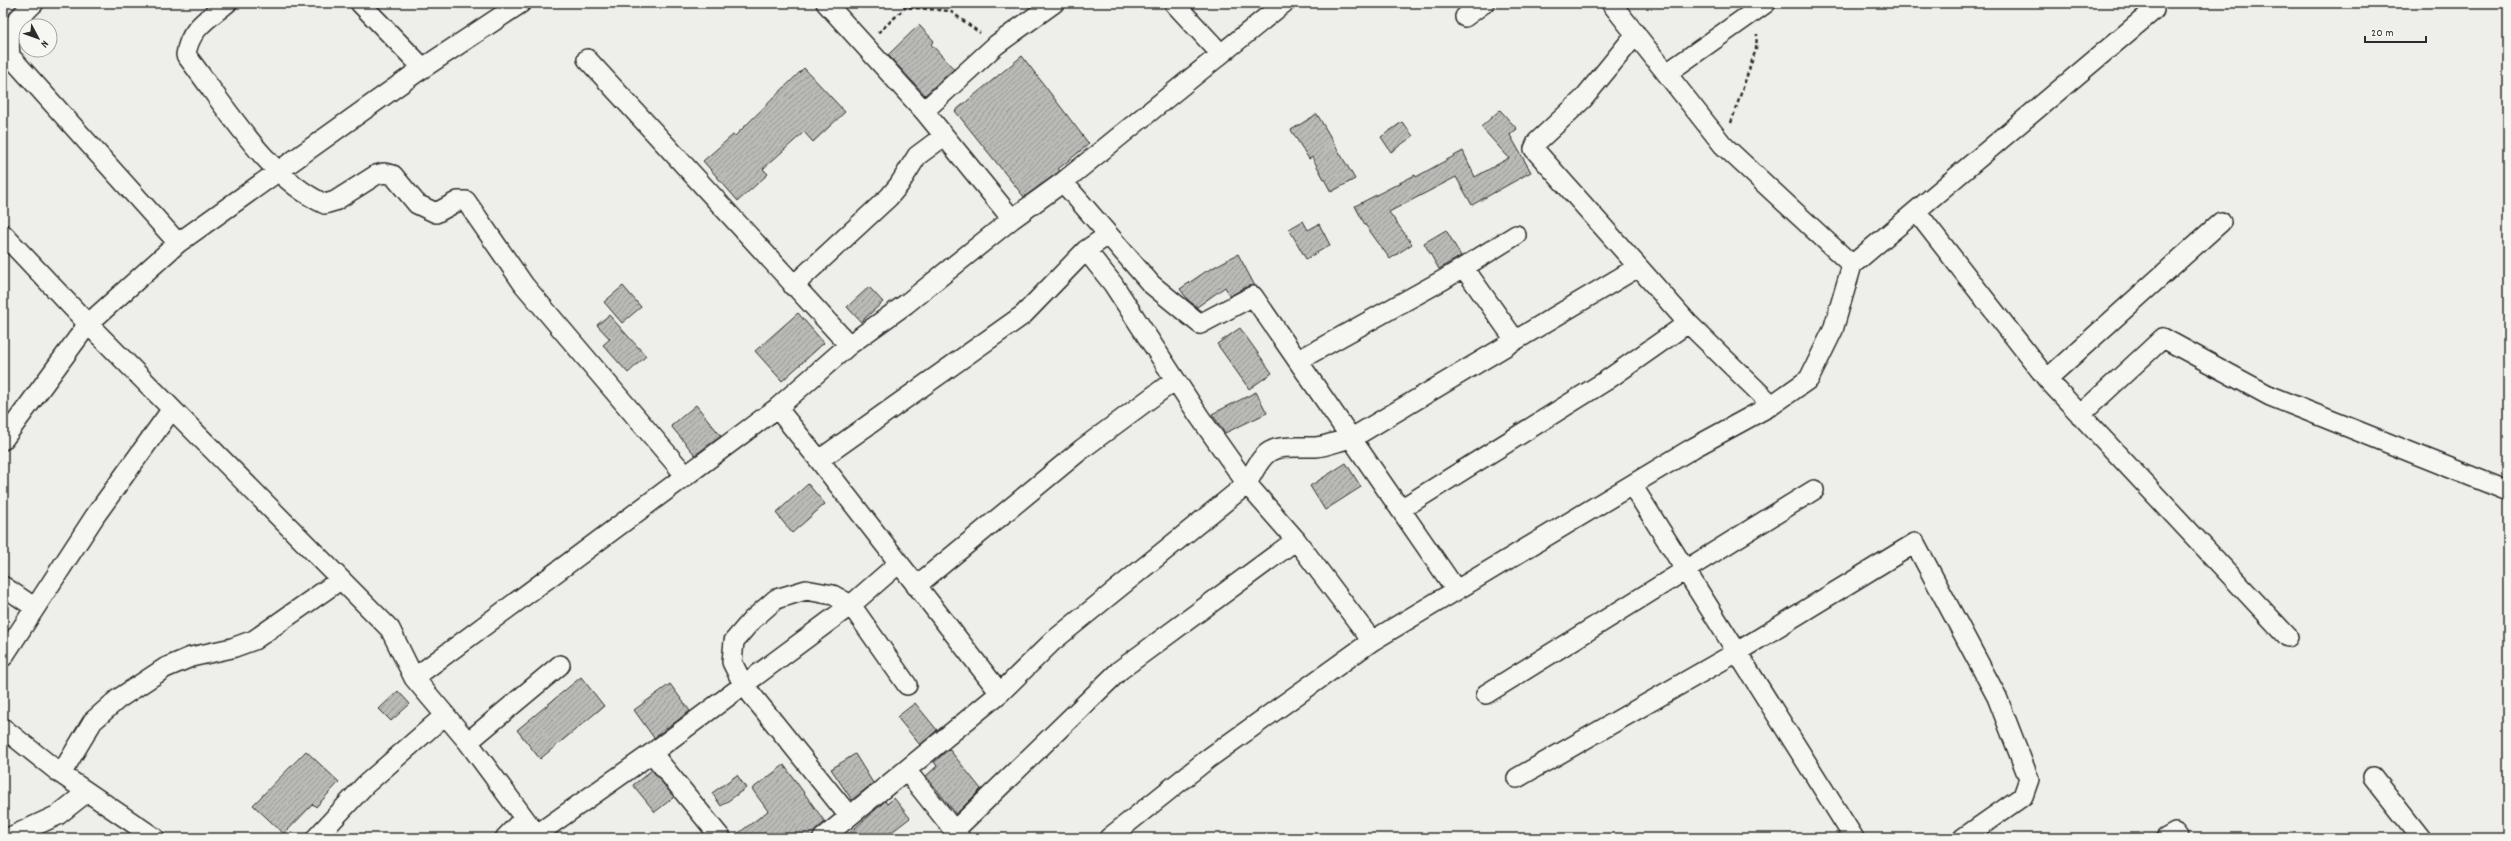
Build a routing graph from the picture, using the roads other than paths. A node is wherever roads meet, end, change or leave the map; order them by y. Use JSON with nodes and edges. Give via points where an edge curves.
{"nodes":[{"id":1,"x":34,"y":3,"type":"edge"},
{"id":2,"x":227,"y":3,"type":"edge"},
{"id":3,"x":360,"y":3,"type":"edge"},
{"id":4,"x":826,"y":3,"type":"edge"},
{"id":5,"x":1054,"y":3,"type":"edge"},
{"id":6,"x":1174,"y":3,"type":"edge"},
{"id":7,"x":1284,"y":3,"type":"edge"},
{"id":8,"x":1484,"y":3,"type":"edge"},
{"id":9,"x":1611,"y":3,"type":"edge"},
{"id":10,"x":514,"y":5,"type":"edge"},
{"id":11,"x":1759,"y":8,"type":"edge"},
{"id":12,"x":2154,"y":10,"type":"dead end"},
{"id":13,"x":1465,"y":17,"type":"dead end"},
{"id":14,"x":1636,"y":34,"type":"junction"},
{"id":15,"x":1221,"y":54,"type":"junction"},
{"id":16,"x":587,"y":59,"type":"dead end"},
{"id":17,"x":423,"y":68,"type":"junction"},
{"id":18,"x":1667,"y":73,"type":"junction"},
{"id":19,"x":924,"y":112,"type":"junction"},
{"id":20,"x":944,"y":136,"type":"junction"},
{"id":21,"x":278,"y":172,"type":"junction"},
{"id":22,"x":1063,"y":182,"type":"junction"},
{"id":23,"x":1916,"y":211,"type":"junction"},
{"id":24,"x":1012,"y":219,"type":"junction"},
{"id":25,"x":2221,"y":222,"type":"dead end"},
{"id":26,"x":3,"y":234,"type":"edge"},
{"id":27,"x":1108,"y":235,"type":"junction"},
{"id":28,"x":1516,"y":235,"type":"dead end"},
{"id":29,"x":178,"y":243,"type":"junction"},
{"id":30,"x":1086,"y":250,"type":"junction"},
{"id":31,"x":1852,"y":265,"type":"junction"},
{"id":32,"x":1638,"y":267,"type":"junction"},
{"id":33,"x":1464,"y":268,"type":"junction"},
{"id":34,"x":794,"y":286,"type":"junction"},
{"id":35,"x":1688,"y":323,"type":"junction"},
{"id":36,"x":88,"y":324,"type":"junction"},
{"id":37,"x":1515,"y":340,"type":"junction"},
{"id":38,"x":849,"y":345,"type":"junction"},
{"id":39,"x":1299,"y":360,"type":"junction"},
{"id":40,"x":1175,"y":380,"type":"junction"},
{"id":41,"x":2047,"y":380,"type":"junction"},
{"id":42,"x":1772,"y":405,"type":"junction"},
{"id":43,"x":777,"y":408,"type":"junction"},
{"id":44,"x":172,"y":409,"type":"junction"},
{"id":45,"x":2080,"y":415,"type":"junction"},
{"id":46,"x":1352,"y":438,"type":"junction"},
{"id":47,"x":3,"y":440,"type":"edge"},
{"id":48,"x":819,"y":460,"type":"junction"},
{"id":49,"x":686,"y":476,"type":"junction"},
{"id":50,"x":1247,"y":484,"type":"junction"},
{"id":51,"x":1632,"y":484,"type":"junction"},
{"id":52,"x":1814,"y":490,"type":"dead end"},
{"id":53,"x":2508,"y":491,"type":"edge"},
{"id":54,"x":1401,"y":509,"type":"junction"},
{"id":55,"x":1296,"y":540,"type":"junction"},
{"id":56,"x":899,"y":563,"type":"junction"},
{"id":57,"x":1686,"y":571,"type":"junction"},
{"id":58,"x":340,"y":580,"type":"junction"},
{"id":59,"x":3,"y":586,"type":"edge"},
{"id":60,"x":916,"y":586,"type":"junction"},
{"id":61,"x":1456,"y":590,"type":"junction"},
{"id":62,"x":851,"y":605,"type":"junction"},
{"id":63,"x":34,"y":607,"type":"junction"},
{"id":64,"x":2288,"y":638,"type":"dead end"},
{"id":65,"x":1372,"y":642,"type":"junction"},
{"id":66,"x":1737,"y":652,"type":"junction"},
{"id":67,"x":3,"y":656,"type":"edge"},
{"id":68,"x":560,"y":665,"type":"dead end"},
{"id":69,"x":414,"y":678,"type":"junction"},
{"id":70,"x":743,"y":684,"type":"junction"},
{"id":71,"x":907,"y":685,"type":"dead end"},
{"id":72,"x":1000,"y":692,"type":"junction"},
{"id":73,"x":1486,"y":694,"type":"dead end"},
{"id":74,"x":444,"y":716,"type":"junction"},
{"id":75,"x":3,"y":728,"type":"edge"},
{"id":76,"x":468,"y":742,"type":"junction"},
{"id":77,"x":652,"y":753,"type":"junction"},
{"id":78,"x":906,"y":770,"type":"junction"},
{"id":79,"x":61,"y":774,"type":"junction"},
{"id":80,"x":2373,"y":777,"type":"dead end"},
{"id":81,"x":1517,"y":778,"type":"dead end"},
{"id":82,"x":87,"y":792,"type":"junction"},
{"id":83,"x":849,"y":816,"type":"junction"},
{"id":84,"x":523,"y":818,"type":"junction"},
{"id":85,"x":957,"y":835,"type":"edge"},
{"id":86,"x":537,"y":836,"type":"edge"},
{"id":87,"x":8,"y":838,"type":"edge"},
{"id":88,"x":155,"y":838,"type":"edge"},
{"id":89,"x":316,"y":838,"type":"edge"},
{"id":90,"x":505,"y":838,"type":"edge"},
{"id":91,"x":721,"y":838,"type":"edge"},
{"id":92,"x":823,"y":838,"type":"edge"},
{"id":93,"x":1109,"y":838,"type":"edge"},
{"id":94,"x":1854,"y":838,"type":"edge"},
{"id":95,"x":1962,"y":838,"type":"edge"},
{"id":96,"x":2166,"y":838,"type":"edge"},
{"id":97,"x":2179,"y":838,"type":"edge"},
{"id":98,"x":2420,"y":838,"type":"edge"}],
"edges":[{"from":1,"to":29,"type":"street","via":[[16,21],[8,37],[10,56]]},
{"from":2,"to":21,"type":"street","via":[[197,28],[188,41],[186,55],[262,156]]},
{"from":3,"to":17,"type":"street"},
{"from":4,"to":19,"type":"street"},
{"from":5,"to":19,"type":"street","via":[[996,45]]},
{"from":6,"to":15,"type":"street"},
{"from":7,"to":15,"type":"street"},
{"from":8,"to":13,"type":"street"},
{"from":9,"to":14,"type":"street"},
{"from":10,"to":17,"type":"street"},
{"from":11,"to":18,"type":"street"},
{"from":12,"to":23,"type":"street"},
{"from":14,"to":18,"type":"street"},
{"from":14,"to":32,"type":"street","via":[[1583,100],[1537,142],[1534,149]]},
{"from":15,"to":22,"type":"street"},
{"from":16,"to":34,"type":"street"},
{"from":17,"to":21,"type":"street"},
{"from":18,"to":31,"type":"street","via":[[1724,145]]},
{"from":19,"to":20,"type":"street"},
{"from":20,"to":24,"type":"street"},
{"from":20,"to":34,"type":"street","via":[[917,156],[889,196]]},
{"from":21,"to":29,"type":"street"},
{"from":21,"to":49,"type":"street","via":[[325,204],[384,173],[393,175],[418,204],[427,210],[436,213],[458,202],[466,201],[524,285]]},
{"from":22,"to":24,"type":"street"},
{"from":22,"to":27,"type":"street"},
{"from":23,"to":31,"type":"street"},
{"from":23,"to":41,"type":"street"},
{"from":24,"to":38,"type":"street","via":[[906,304]]},
{"from":25,"to":41,"type":"street"},
{"from":26,"to":36,"type":"street"},
{"from":27,"to":30,"type":"street"},
{"from":27,"to":39,"type":"street","via":[[1151,284],[1200,324],[1253,296]]},
{"from":28,"to":33,"type":"street"},
{"from":29,"to":36,"type":"street"},
{"from":30,"to":40,"type":"street","via":[[1112,284]]},
{"from":30,"to":48,"type":"street","via":[[1023,315]]},
{"from":31,"to":42,"type":"street","via":[[1833,330],[1809,379]]},
{"from":32,"to":35,"type":"street"},
{"from":32,"to":37,"type":"street"},
{"from":33,"to":37,"type":"street"},
{"from":33,"to":39,"type":"street"},
{"from":34,"to":38,"type":"street"},
{"from":35,"to":42,"type":"street"},
{"from":35,"to":54,"type":"street","via":[[1607,380]]},
{"from":36,"to":44,"type":"street"},
{"from":36,"to":47,"type":"street"},
{"from":37,"to":46,"type":"street"},
{"from":38,"to":43,"type":"street"},
{"from":39,"to":46,"type":"street"},
{"from":40,"to":50,"type":"street"},
{"from":40,"to":60,"type":"street","via":[[1082,449]]},
{"from":41,"to":45,"type":"street"},
{"from":42,"to":51,"type":"street"},
{"from":43,"to":48,"type":"street"},
{"from":43,"to":49,"type":"street"},
{"from":44,"to":58,"type":"street"},
{"from":44,"to":63,"type":"street"},
{"from":45,"to":53,"type":"street","via":[[2163,338],[2270,396]]},
{"from":45,"to":64,"type":"street"},
{"from":46,"to":50,"type":"street","via":[[1317,447],[1304,445],[1269,451],[1257,463]]},
{"from":46,"to":54,"type":"street"},
{"from":48,"to":56,"type":"street"},
{"from":49,"to":69,"type":"street"},
{"from":50,"to":55,"type":"street"},
{"from":50,"to":72,"type":"street","via":[[1053,641]]},
{"from":51,"to":57,"type":"street"},
{"from":51,"to":61,"type":"street"},
{"from":52,"to":57,"type":"street"},
{"from":54,"to":61,"type":"street"},
{"from":55,"to":65,"type":"street"},
{"from":55,"to":85,"type":"street","via":[[1120,670]]},
{"from":56,"to":60,"type":"street"},
{"from":56,"to":62,"type":"street"},
{"from":57,"to":66,"type":"street"},
{"from":57,"to":73,"type":"street"},
{"from":58,"to":69,"type":"street","via":[[390,629]]},
{"from":58,"to":79,"type":"street","via":[[254,640],[171,665],[118,699],[93,722]]},
{"from":59,"to":63,"type":"street"},
{"from":60,"to":72,"type":"street"},
{"from":61,"to":65,"type":"street"},
{"from":62,"to":70,"type":"street"},
{"from":62,"to":70,"type":"street","via":[[833,595],[806,590],[776,599],[752,620],[734,641],[732,662]]},
{"from":62,"to":71,"type":"street"},
{"from":63,"to":67,"type":"street"},
{"from":65,"to":93,"type":"street","via":[[1209,758]]},
{"from":66,"to":81,"type":"street"},
{"from":66,"to":94,"type":"street"},
{"from":66,"to":95,"type":"street","via":[[1914,543],[1997,697],[2030,779],[2024,796]]},
{"from":68,"to":76,"type":"street"},
{"from":69,"to":74,"type":"street"},
{"from":70,"to":77,"type":"street"},
{"from":70,"to":83,"type":"street"},
{"from":72,"to":78,"type":"street"},
{"from":74,"to":76,"type":"street"},
{"from":74,"to":89,"type":"street","via":[[365,785]]},
{"from":75,"to":79,"type":"street"},
{"from":76,"to":84,"type":"street"},
{"from":77,"to":86,"type":"street"},
{"from":77,"to":91,"type":"street"},
{"from":78,"to":83,"type":"street"},
{"from":78,"to":85,"type":"street"},
{"from":79,"to":82,"type":"street"},
{"from":80,"to":98,"type":"street"},
{"from":82,"to":87,"type":"street","via":[[58,815]]},
{"from":82,"to":88,"type":"street"},
{"from":83,"to":92,"type":"street"},
{"from":84,"to":86,"type":"street"},
{"from":84,"to":90,"type":"street"},
{"from":96,"to":97,"type":"street","via":[[2175,833]]}]}
